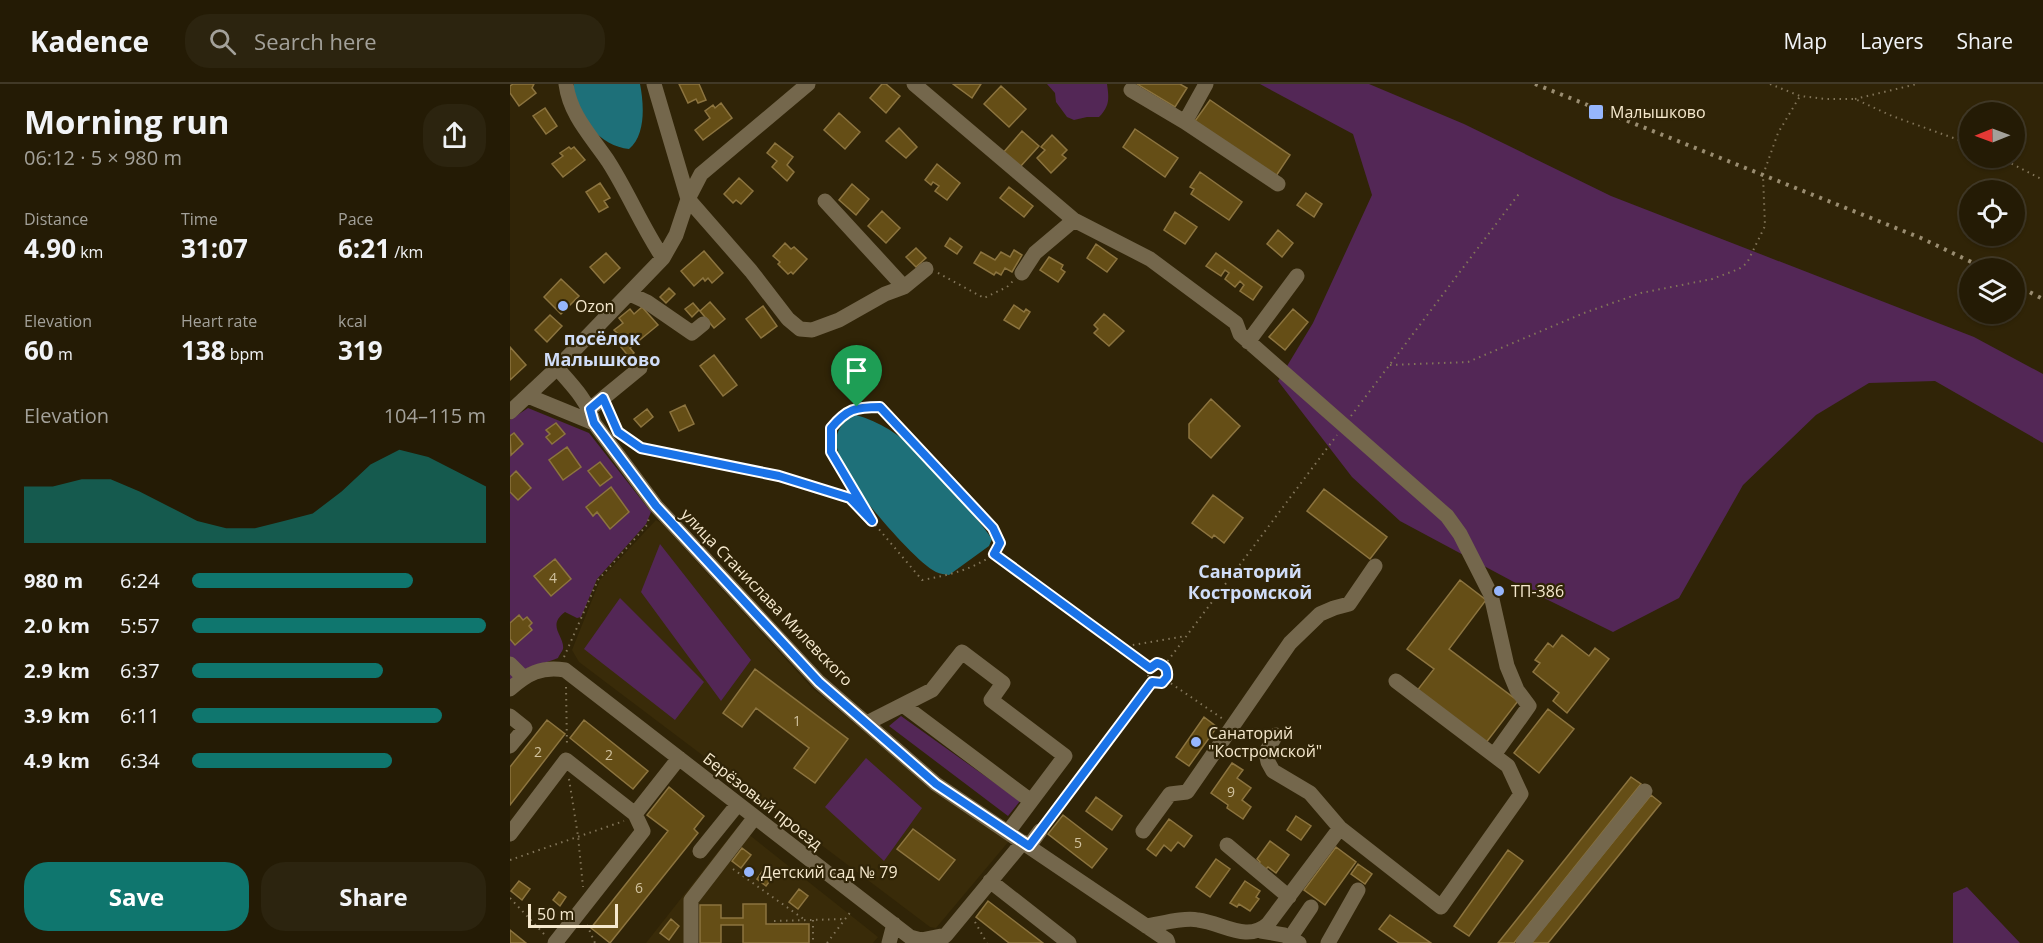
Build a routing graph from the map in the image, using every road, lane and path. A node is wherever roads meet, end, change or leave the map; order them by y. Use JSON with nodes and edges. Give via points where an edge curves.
{"nodes":[{"id":1,"x":567,"y":84,"type":"edge"},
{"id":2,"x":654,"y":84,"type":"edge"},
{"id":3,"x":808,"y":84,"type":"edge"},
{"id":4,"x":914,"y":84,"type":"edge"},
{"id":5,"x":1206,"y":84,"type":"edge"},
{"id":6,"x":1770,"y":84,"type":"edge"},
{"id":7,"x":1917,"y":84,"type":"edge"},
{"id":8,"x":1131,"y":90,"type":"dead end"},
{"id":9,"x":1800,"y":96,"type":"junction"},
{"id":10,"x":1855,"y":99,"type":"junction"},
{"id":11,"x":1185,"y":122,"type":"junction"},
{"id":12,"x":1959,"y":140,"type":"edge"},
{"id":13,"x":2020,"y":168,"type":"edge"},
{"id":14,"x":2043,"y":180,"type":"edge"},
{"id":15,"x":1278,"y":184,"type":"dead end"},
{"id":16,"x":688,"y":199,"type":"junction"},
{"id":17,"x":825,"y":201,"type":"dead end"},
{"id":18,"x":1074,"y":220,"type":"junction"},
{"id":19,"x":663,"y":258,"type":"junction"},
{"id":20,"x":926,"y":269,"type":"joint"},
{"id":21,"x":1022,"y":273,"type":"joint"},
{"id":22,"x":1297,"y":276,"type":"dead end"},
{"id":23,"x":904,"y":287,"type":"junction"},
{"id":24,"x":630,"y":294,"type":"junction"},
{"id":25,"x":703,"y":324,"type":"dead end"},
{"id":26,"x":1248,"y":342,"type":"junction"},
{"id":27,"x":1390,"y":365,"type":"dead end"},
{"id":28,"x":557,"y":368,"type":"junction"},
{"id":29,"x":640,"y":368,"type":"dead end"},
{"id":30,"x":528,"y":396,"type":"junction"},
{"id":31,"x":603,"y":398,"type":"junction"},
{"id":32,"x":510,"y":412,"type":"edge"},
{"id":33,"x":592,"y":416,"type":"junction"},
{"id":34,"x":656,"y":506,"type":"junction"},
{"id":35,"x":872,"y":521,"type":"junction"},
{"id":36,"x":994,"y":554,"type":"junction"},
{"id":37,"x":1375,"y":566,"type":"dead end"},
{"id":38,"x":1187,"y":635,"type":"dead end"},
{"id":39,"x":1121,"y":647,"type":"junction"},
{"id":40,"x":510,"y":664,"type":"edge"},
{"id":41,"x":1150,"y":668,"type":"junction"},
{"id":42,"x":565,"y":670,"type":"junction"},
{"id":43,"x":523,"y":677,"type":"junction"},
{"id":44,"x":1166,"y":680,"type":"junction"},
{"id":45,"x":1396,"y":681,"type":"dead end"},
{"id":46,"x":1152,"y":682,"type":"junction"},
{"id":47,"x":510,"y":689,"type":"edge"},
{"id":48,"x":903,"y":705,"type":"junction"},
{"id":49,"x":510,"y":716,"type":"edge"},
{"id":50,"x":867,"y":723,"type":"junction"},
{"id":51,"x":1233,"y":726,"type":"junction"},
{"id":52,"x":1276,"y":735,"type":"dead end"},
{"id":53,"x":510,"y":746,"type":"edge"},
{"id":54,"x":1494,"y":755,"type":"junction"},
{"id":55,"x":679,"y":758,"type":"junction"},
{"id":56,"x":567,"y":760,"type":"junction"},
{"id":57,"x":1645,"y":791,"type":"dead end"},
{"id":58,"x":1031,"y":801,"type":"junction"},
{"id":59,"x":738,"y":804,"type":"junction"},
{"id":60,"x":635,"y":814,"type":"junction"},
{"id":61,"x":755,"y":817,"type":"junction"},
{"id":62,"x":1340,"y":828,"type":"junction"},
{"id":63,"x":1040,"y":831,"type":"joint"},
{"id":64,"x":1143,"y":831,"type":"dead end"},
{"id":65,"x":1008,"y":832,"type":"junction"},
{"id":66,"x":510,"y":834,"type":"edge"},
{"id":67,"x":578,"y":837,"type":"junction"},
{"id":68,"x":1026,"y":844,"type":"junction"},
{"id":69,"x":1227,"y":845,"type":"dead end"},
{"id":70,"x":700,"y":851,"type":"dead end"},
{"id":71,"x":510,"y":860,"type":"edge"},
{"id":72,"x":721,"y":860,"type":"junction"},
{"id":73,"x":990,"y":881,"type":"junction"},
{"id":74,"x":1358,"y":890,"type":"dead end"},
{"id":75,"x":1289,"y":897,"type":"junction"},
{"id":76,"x":510,"y":898,"type":"edge"},
{"id":77,"x":971,"y":905,"type":"junction"},
{"id":78,"x":585,"y":906,"type":"junction"},
{"id":79,"x":1311,"y":907,"type":"dead end"},
{"id":80,"x":854,"y":908,"type":"dead end"},
{"id":81,"x":805,"y":920,"type":"junction"},
{"id":82,"x":813,"y":920,"type":"junction"},
{"id":83,"x":845,"y":920,"type":"junction"},
{"id":84,"x":774,"y":921,"type":"dead end"},
{"id":85,"x":894,"y":924,"type":"junction"},
{"id":86,"x":1146,"y":926,"type":"junction"},
{"id":87,"x":1261,"y":931,"type":"junction"},
{"id":88,"x":1247,"y":938,"type":"edge"},
{"id":89,"x":941,"y":939,"type":"edge"},
{"id":90,"x":550,"y":940,"type":"edge"},
{"id":91,"x":1294,"y":941,"type":"edge"},
{"id":92,"x":595,"y":943,"type":"edge"},
{"id":93,"x":691,"y":943,"type":"edge"},
{"id":94,"x":813,"y":943,"type":"edge"},
{"id":95,"x":827,"y":943,"type":"edge"},
{"id":96,"x":889,"y":943,"type":"edge"},
{"id":97,"x":987,"y":943,"type":"edge"},
{"id":98,"x":1069,"y":943,"type":"edge"},
{"id":99,"x":1168,"y":943,"type":"edge"},
{"id":100,"x":1328,"y":943,"type":"edge"},
{"id":101,"x":1523,"y":943,"type":"edge"}],
"edges":[{"from":1,"to":19,"type":"street","via":[[570,103],[587,134],[608,161]]},
{"from":2,"to":16,"type":"street"},
{"from":3,"to":16,"type":"street","via":[[701,174]]},
{"from":4,"to":18,"type":"street"},
{"from":5,"to":11,"type":"street"},
{"from":6,"to":9,"type":"path"},
{"from":7,"to":10,"type":"path"},
{"from":8,"to":11,"type":"street"},
{"from":9,"to":10,"type":"path"},
{"from":9,"to":27,"type":"path","via":[[1778,133],[1763,175],[1765,226],[1747,264],[1712,279],[1641,293],[1584,313],[1468,362]]},
{"from":10,"to":12,"type":"path"},
{"from":11,"to":15,"type":"street"},
{"from":13,"to":14,"type":"path"},
{"from":16,"to":19,"type":"street"},
{"from":16,"to":23,"type":"street","via":[[800,329],[812,330],[839,320]]},
{"from":17,"to":23,"type":"street"},
{"from":18,"to":21,"type":"street","via":[[1035,253]]},
{"from":18,"to":26,"type":"street","via":[[1150,259],[1236,322]]},
{"from":19,"to":24,"type":"street"},
{"from":20,"to":21,"type":"path","via":[[984,298]]},
{"from":20,"to":23,"type":"street"},
{"from":22,"to":26,"type":"street"},
{"from":24,"to":25,"type":"street","via":[[692,333]]},
{"from":24,"to":28,"type":"street"},
{"from":26,"to":54,"type":"street","via":[[1447,516],[1460,534],[1491,595],[1507,666],[1529,706]]},
{"from":28,"to":30,"type":"street"},
{"from":28,"to":33,"type":"street","name":"улица Станислава Милевского","via":[[579,392]]},
{"from":29,"to":31,"type":"street"},
{"from":30,"to":32,"type":"street"},
{"from":30,"to":33,"type":"street"},
{"from":31,"to":33,"type":"street"},
{"from":31,"to":35,"type":"path","via":[[618,432],[641,448],[779,476],[850,498]]},
{"from":33,"to":34,"type":"street","name":"улица Станислава Милевского"},
{"from":34,"to":42,"type":"path","via":[[647,525],[598,580],[564,658]]},
{"from":34,"to":50,"type":"street","name":"улица Станислава Милевского","via":[[819,682]]},
{"from":35,"to":36,"type":"path","via":[[922,580],[956,574]]},
{"from":35,"to":36,"type":"path","via":[[831,452],[831,428],[842,415],[857,407],[880,407],[993,528],[1000,543]]},
{"from":36,"to":39,"type":"path"},
{"from":37,"to":51,"type":"street","via":[[1349,604],[1320,614],[1290,643]]},
{"from":38,"to":39,"type":"path"},
{"from":39,"to":41,"type":"path"},
{"from":40,"to":43,"type":"street"},
{"from":41,"to":44,"type":"path","via":[[1157,663],[1165,666]]},
{"from":41,"to":46,"type":"path","via":[[1147,674]]},
{"from":42,"to":43,"type":"street","via":[[537,670]]},
{"from":42,"to":55,"type":"street","name":"Берёзовый проезд"},
{"from":42,"to":56,"type":"path"},
{"from":43,"to":47,"type":"street"},
{"from":44,"to":46,"type":"path"},
{"from":44,"to":51,"type":"path"},
{"from":45,"to":54,"type":"street"},
{"from":46,"to":63,"type":"path"},
{"from":48,"to":50,"type":"street"},
{"from":48,"to":58,"type":"street"},
{"from":48,"to":58,"type":"street","via":[[932,690],[962,652],[1003,683],[991,700],[1065,756]]},
{"from":49,"to":53,"type":"street","via":[[525,728]]},
{"from":50,"to":65,"type":"street","name":"улица Станислава Милевского","via":[[936,784]]},
{"from":51,"to":64,"type":"street","via":[[1187,792],[1170,794]]},
{"from":52,"to":62,"type":"street","via":[[1266,752],[1273,771],[1310,793]]},
{"from":54,"to":62,"type":"street","via":[[1508,766],[1521,794],[1442,907]]},
{"from":55,"to":59,"type":"street","name":"Берёзовый проезд"},
{"from":55,"to":60,"type":"street"},
{"from":56,"to":60,"type":"street"},
{"from":56,"to":66,"type":"street"},
{"from":56,"to":67,"type":"path"},
{"from":57,"to":101,"type":"street"},
{"from":58,"to":65,"type":"street"},
{"from":59,"to":61,"type":"street","name":"Берёзовый проезд"},
{"from":59,"to":70,"type":"street"},
{"from":60,"to":67,"type":"path"},
{"from":60,"to":78,"type":"street","via":[[643,831]]},
{"from":61,"to":72,"type":"street"},
{"from":61,"to":85,"type":"street","name":"Берёзовый проезд"},
{"from":62,"to":75,"type":"street"},
{"from":63,"to":68,"type":"street"},
{"from":65,"to":68,"type":"street","name":"улица Станислава Милевского"},
{"from":67,"to":71,"type":"path"},
{"from":67,"to":78,"type":"path"},
{"from":68,"to":73,"type":"street"},
{"from":68,"to":86,"type":"street","name":"улица Станислава Милевского"},
{"from":69,"to":75,"type":"street"},
{"from":72,"to":81,"type":"path"},
{"from":72,"to":93,"type":"street","via":[[691,900]]},
{"from":73,"to":77,"type":"street"},
{"from":73,"to":98,"type":"street"},
{"from":74,"to":100,"type":"street"},
{"from":75,"to":87,"type":"street"},
{"from":76,"to":90,"type":"path"},
{"from":77,"to":89,"type":"street"},
{"from":77,"to":97,"type":"path","via":[[972,918]]},
{"from":78,"to":90,"type":"street"},
{"from":78,"to":92,"type":"path","via":[[587,930]]},
{"from":79,"to":91,"type":"street"},
{"from":80,"to":83,"type":"path"},
{"from":81,"to":82,"type":"path"},
{"from":81,"to":84,"type":"path"},
{"from":82,"to":83,"type":"path"},
{"from":82,"to":94,"type":"path"},
{"from":83,"to":95,"type":"path"},
{"from":85,"to":89,"type":"street","name":"Берёзовый проезд","via":[[910,937]]},
{"from":85,"to":96,"type":"street"},
{"from":86,"to":88,"type":"street","via":[[1196,919]]},
{"from":86,"to":99,"type":"street","name":"улица Станислава Милевского"},
{"from":87,"to":88,"type":"street"},
{"from":87,"to":91,"type":"street"}]}
